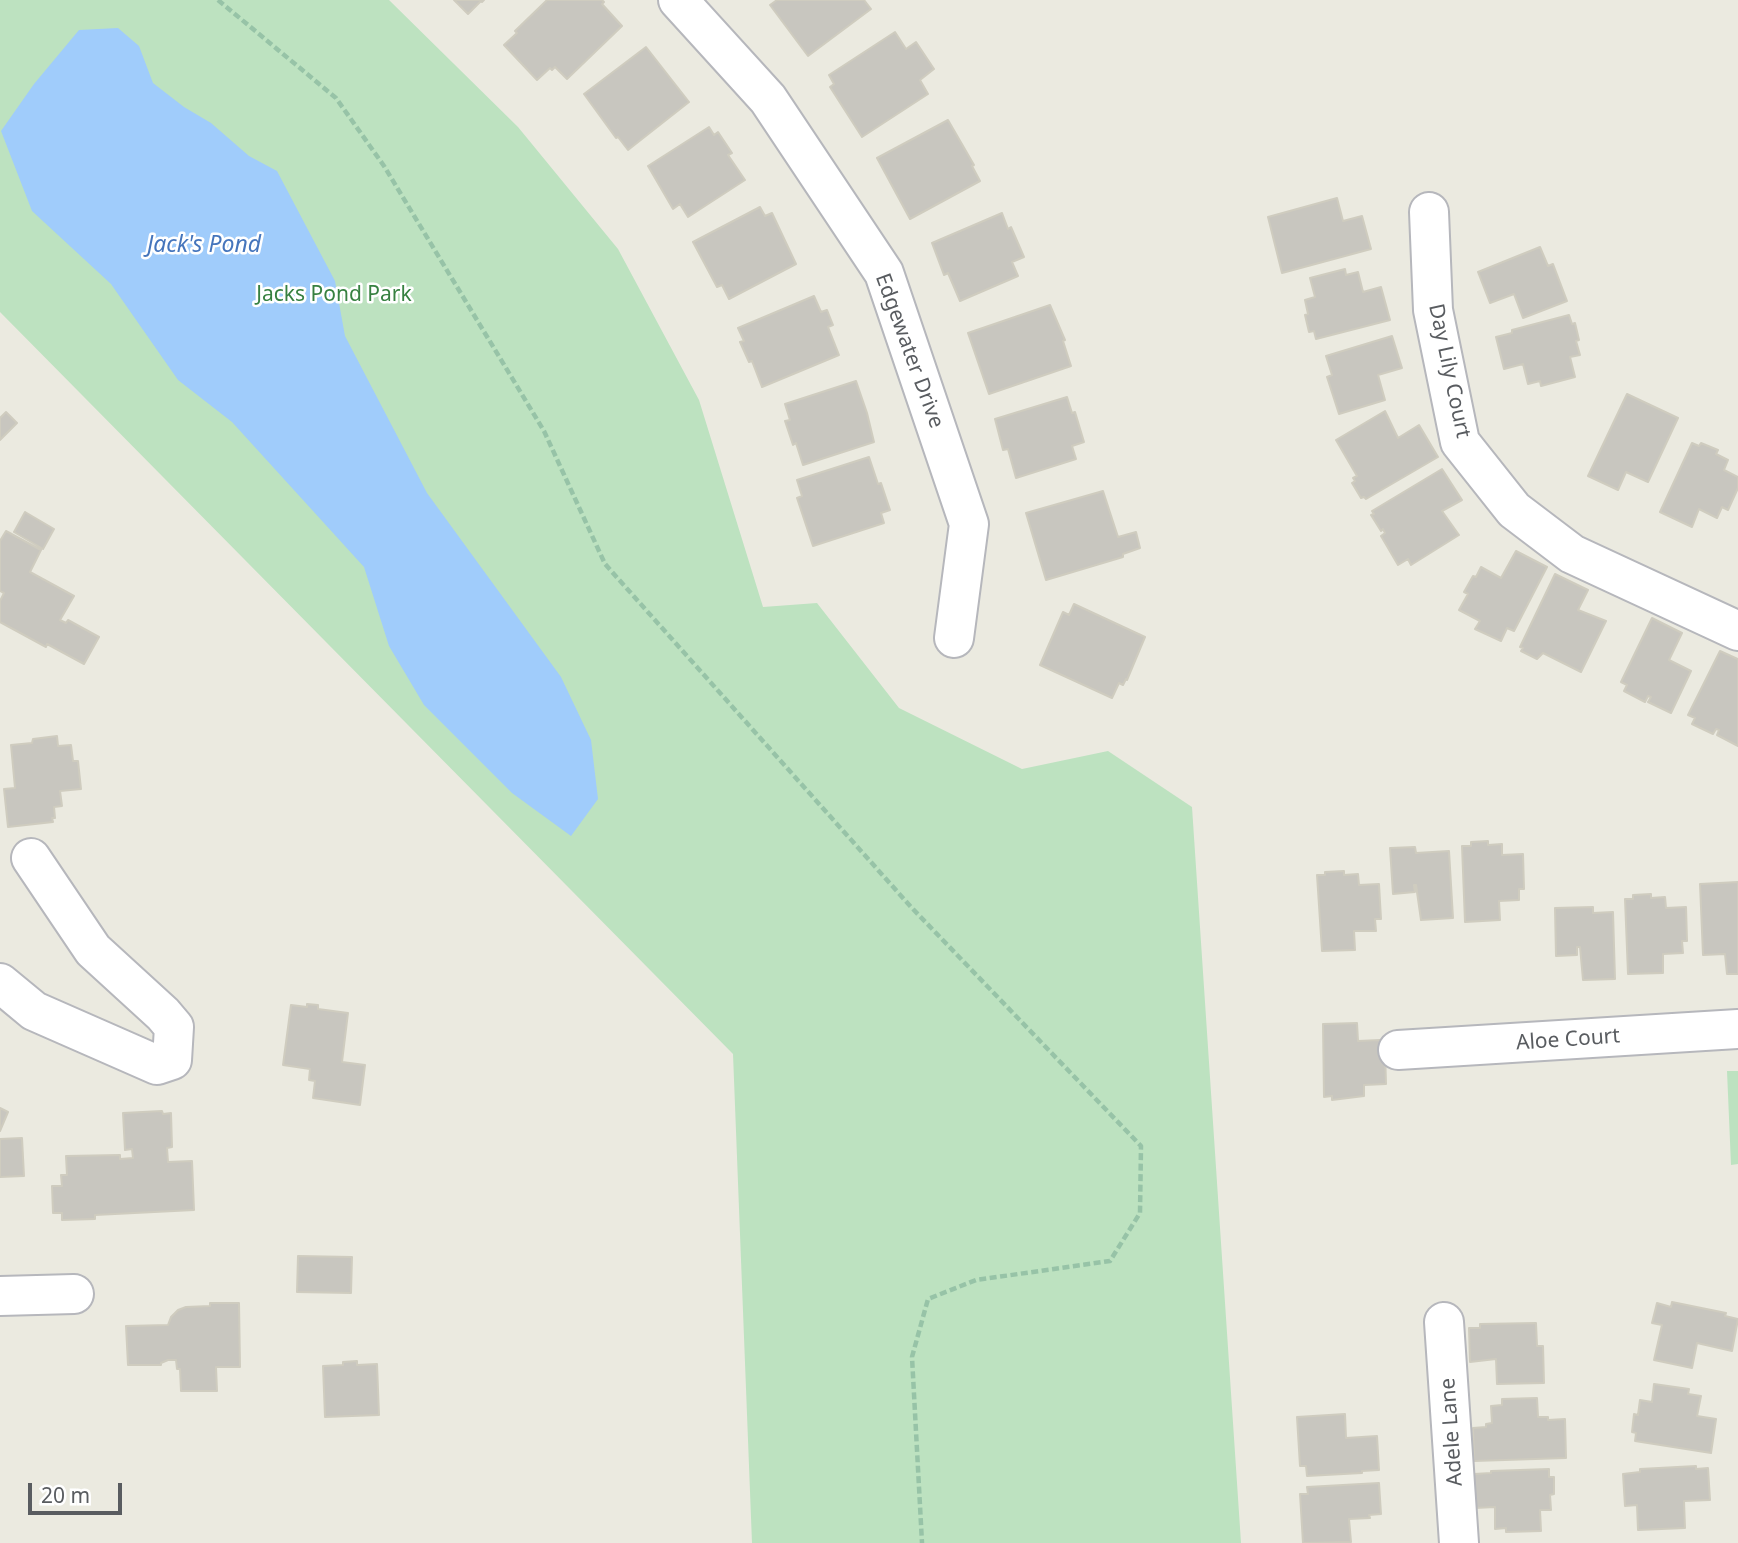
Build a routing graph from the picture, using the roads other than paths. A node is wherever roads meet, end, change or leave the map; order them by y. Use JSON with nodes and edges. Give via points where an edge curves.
{"nodes":[{"id":1,"x":678,"y":0,"type":"edge"},
{"id":2,"x":1429,"y":212,"type":"dead end"},
{"id":3,"x":1738,"y":631,"type":"edge"},
{"id":4,"x":954,"y":638,"type":"dead end"},
{"id":5,"x":31,"y":858,"type":"dead end"},
{"id":6,"x":0,"y":983,"type":"edge"},
{"id":7,"x":1738,"y":1029,"type":"edge"},
{"id":8,"x":1398,"y":1050,"type":"dead end"},
{"id":9,"x":74,"y":1294,"type":"dead end"},
{"id":10,"x":0,"y":1296,"type":"edge"},
{"id":11,"x":1444,"y":1322,"type":"dead end"},
{"id":12,"x":1460,"y":1543,"type":"edge"}],
"edges":[{"from":1,"to":4,"type":"street","name":"Edgewater Drive","via":[[768,99],[884,273],[969,524]]},
{"from":2,"to":3,"type":"street","name":"Day Lily Court","via":[[1433,310],[1461,442],[1514,510],[1573,554]]},
{"from":5,"to":6,"type":"street","via":[[93,950],[174,1027],[172,1059],[157,1065],[33,1011]]},
{"from":7,"to":8,"type":"street","name":"Aloe Court"},
{"from":9,"to":10,"type":"street"},
{"from":11,"to":12,"type":"street","name":"Adele Lane"}]}
